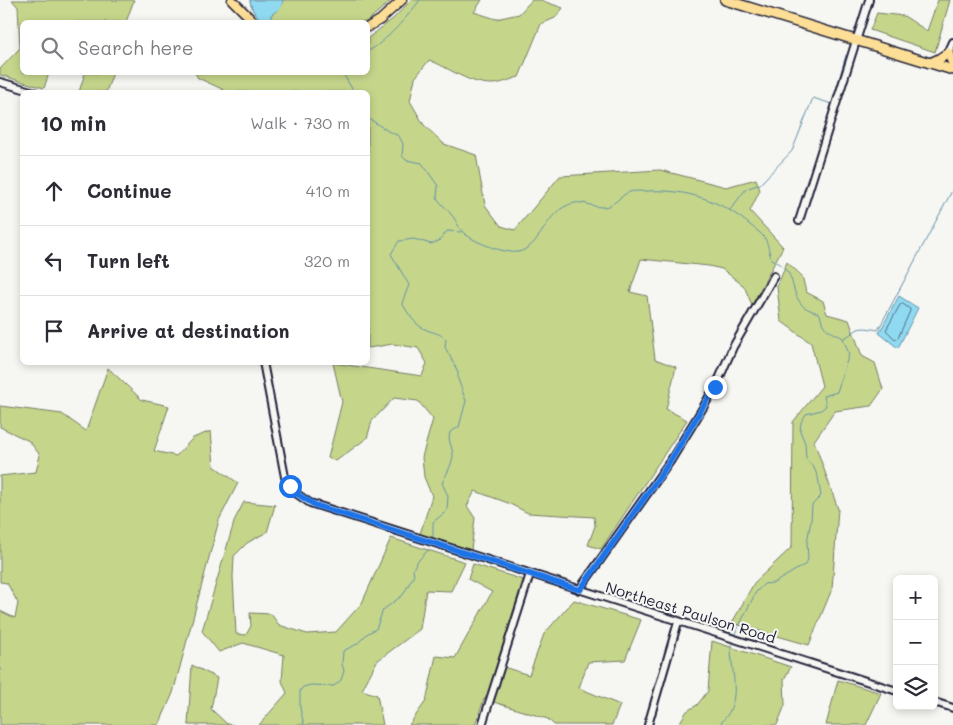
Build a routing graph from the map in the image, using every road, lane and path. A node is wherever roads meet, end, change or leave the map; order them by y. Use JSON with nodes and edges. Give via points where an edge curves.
{"nodes":[{"id":1,"x":232,"y":0,"type":"edge"},
{"id":2,"x":402,"y":0,"type":"edge"},
{"id":3,"x":725,"y":0,"type":"edge"},
{"id":4,"x":869,"y":0,"type":"edge"},
{"id":5,"x":252,"y":20,"type":"edge"},
{"id":6,"x":370,"y":26,"type":"edge"},
{"id":7,"x":857,"y":40,"type":"junction"},
{"id":8,"x":953,"y":42,"type":"edge"},
{"id":9,"x":948,"y":53,"type":"junction"},
{"id":10,"x":929,"y":63,"type":"junction"},
{"id":11,"x":953,"y":63,"type":"edge"},
{"id":12,"x":953,"y":70,"type":"edge"},
{"id":13,"x":0,"y":82,"type":"edge"},
{"id":14,"x":27,"y":90,"type":"edge"},
{"id":15,"x":799,"y":221,"type":"dead end"},
{"id":16,"x":774,"y":276,"type":"dead end"},
{"id":17,"x":264,"y":365,"type":"edge"},
{"id":18,"x":530,"y":574,"type":"junction"},
{"id":19,"x":580,"y":590,"type":"junction"},
{"id":20,"x":678,"y":622,"type":"junction"},
{"id":21,"x":893,"y":689,"type":"edge"},
{"id":22,"x":938,"y":703,"type":"edge"},
{"id":23,"x":953,"y":708,"type":"edge"},
{"id":24,"x":482,"y":725,"type":"edge"},
{"id":25,"x":648,"y":725,"type":"edge"}],
"edges":[{"from":1,"to":5,"type":"main road"},
{"from":2,"to":6,"type":"main road"},
{"from":3,"to":7,"type":"highway"},
{"from":4,"to":7,"type":"street"},
{"from":7,"to":10,"type":"highway"},
{"from":7,"to":15,"type":"street"},
{"from":8,"to":9,"type":"street"},
{"from":9,"to":10,"type":"highway"},
{"from":9,"to":11,"type":"highway"},
{"from":10,"to":12,"type":"highway"},
{"from":13,"to":14,"type":"street"},
{"from":16,"to":19,"type":"street","via":[[733,347],[720,379],[671,460]]},
{"from":17,"to":18,"type":"street","name":"Northeast Paulson Road","via":[[285,477],[297,494],[315,505]]},
{"from":18,"to":19,"type":"street","name":"Northeast Paulson Road"},
{"from":18,"to":24,"type":"street"},
{"from":19,"to":20,"type":"street","name":"Northeast Paulson Road"},
{"from":20,"to":21,"type":"street","name":"Northeast Paulson Road"},
{"from":20,"to":25,"type":"street"},
{"from":22,"to":23,"type":"street"}]}
